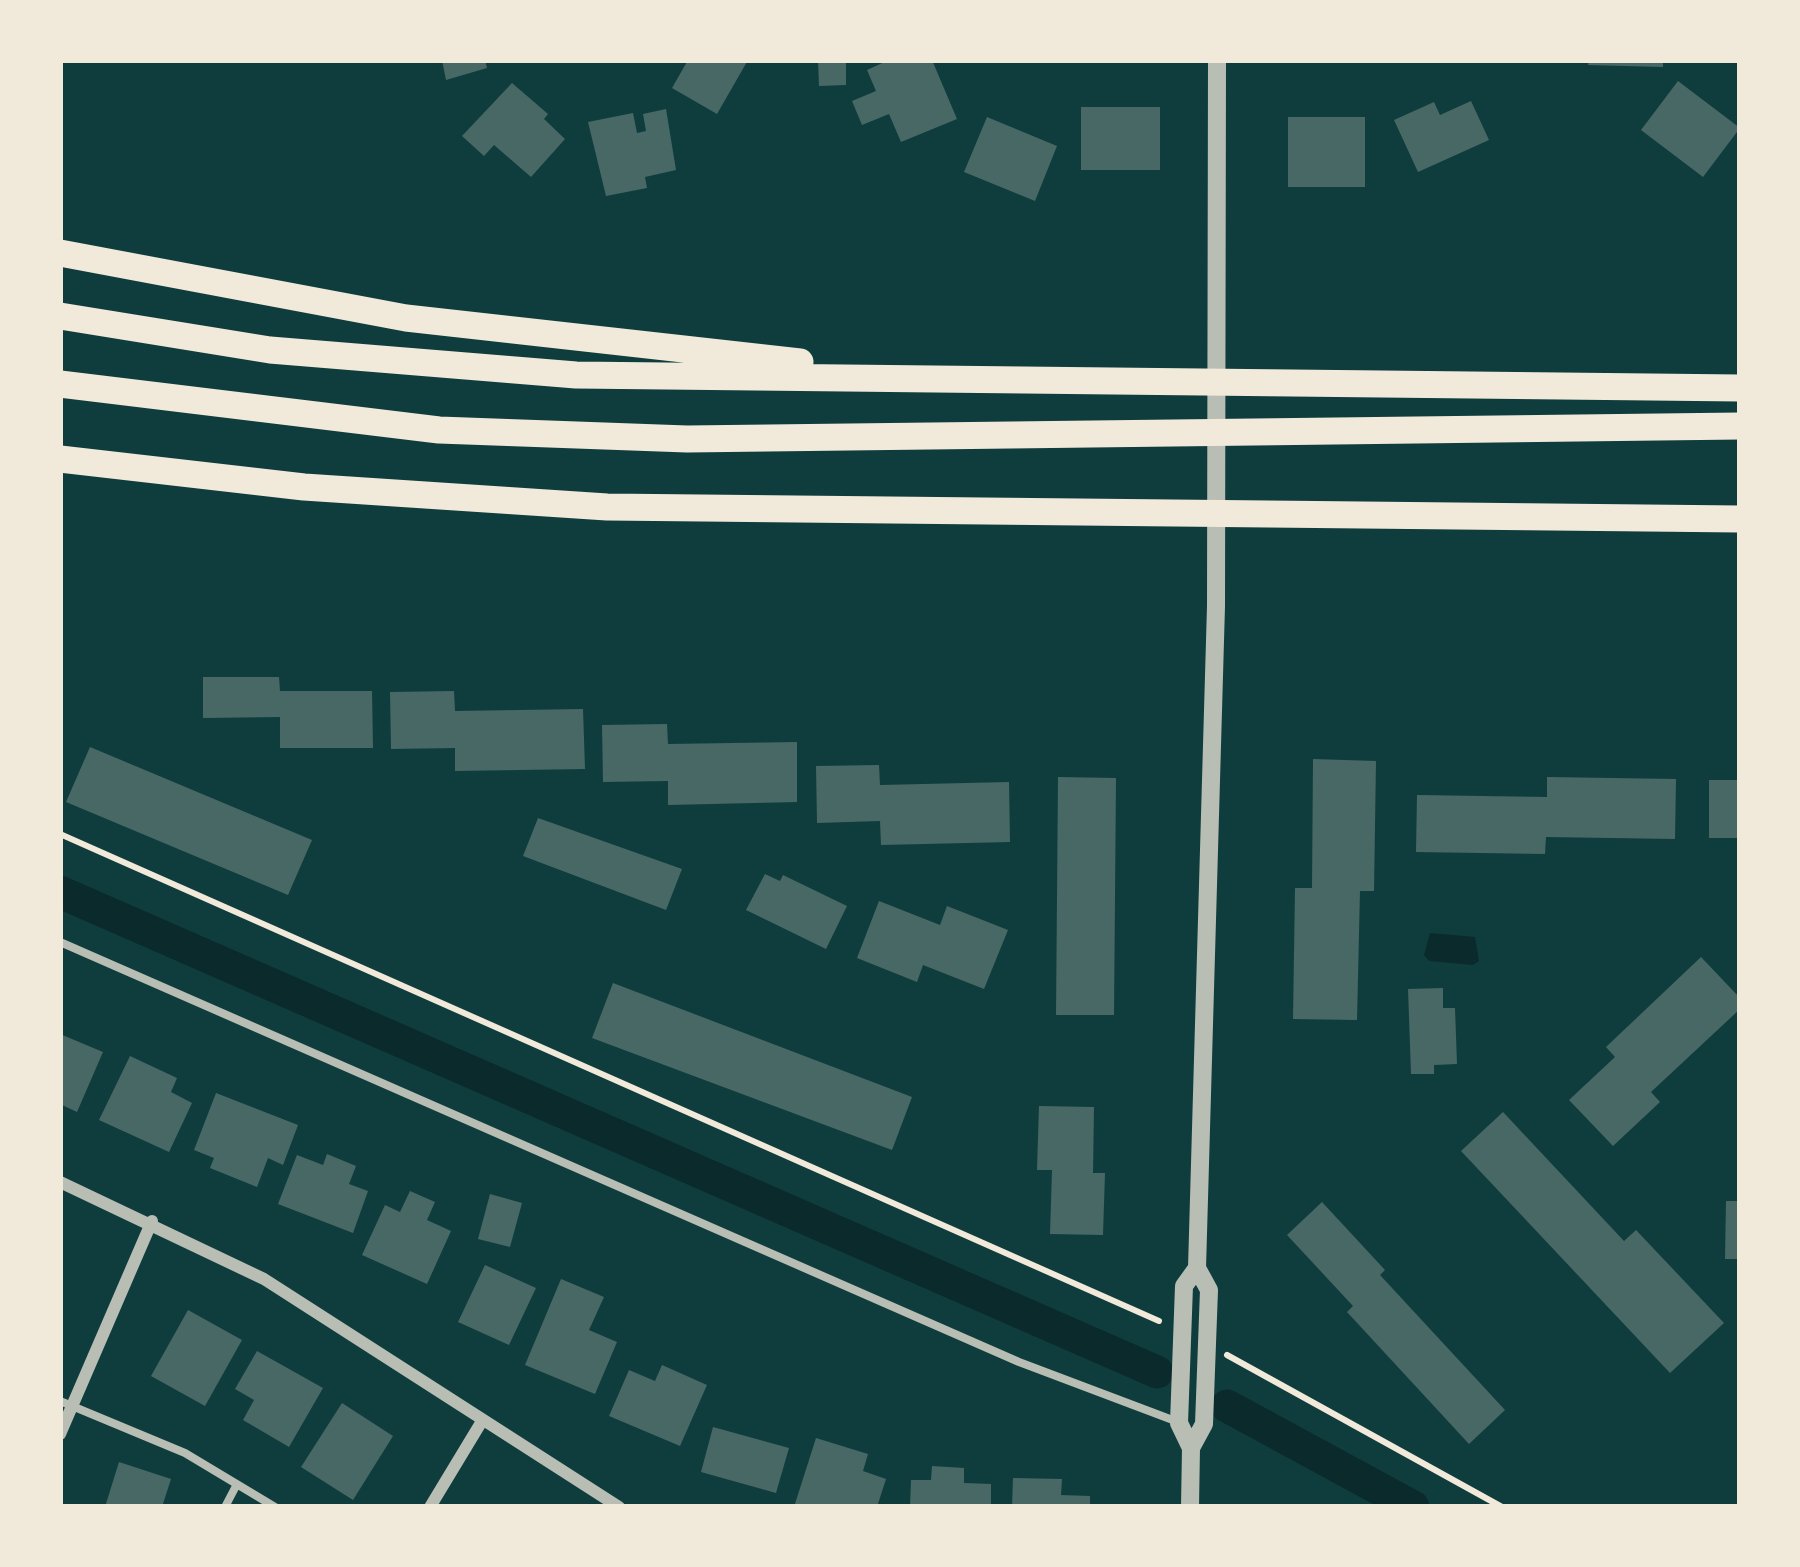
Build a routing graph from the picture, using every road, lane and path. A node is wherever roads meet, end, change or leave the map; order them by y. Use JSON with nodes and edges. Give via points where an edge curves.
{"nodes":[{"id":1,"x":1217,"y":60,"type":"edge"},
{"id":2,"x":60,"y":253,"type":"edge"},
{"id":3,"x":60,"y":316,"type":"edge"},
{"id":4,"x":1026,"y":383,"type":"junction"},
{"id":5,"x":60,"y":384,"type":"edge"},
{"id":6,"x":1740,"y":388,"type":"edge"},
{"id":7,"x":1740,"y":426,"type":"edge"},
{"id":8,"x":60,"y":459,"type":"edge"},
{"id":9,"x":1740,"y":519,"type":"edge"},
{"id":10,"x":60,"y":834,"type":"edge"},
{"id":11,"x":60,"y":942,"type":"edge"},
{"id":12,"x":60,"y":1182,"type":"edge"},
{"id":13,"x":152,"y":1222,"type":"junction"},
{"id":14,"x":1196,"y":1268,"type":"junction"},
{"id":15,"x":1164,"y":1323,"type":"dead end"},
{"id":16,"x":1215,"y":1354,"type":"junction"},
{"id":17,"x":66,"y":1404,"type":"edge"},
{"id":18,"x":482,"y":1420,"type":"junction"},
{"id":19,"x":1179,"y":1423,"type":"junction"},
{"id":20,"x":60,"y":1434,"type":"edge"},
{"id":21,"x":1191,"y":1448,"type":"junction"},
{"id":22,"x":237,"y":1484,"type":"junction"},
{"id":23,"x":226,"y":1507,"type":"edge"},
{"id":24,"x":275,"y":1507,"type":"edge"},
{"id":25,"x":430,"y":1507,"type":"edge"},
{"id":26,"x":619,"y":1507,"type":"edge"},
{"id":27,"x":1190,"y":1507,"type":"edge"},
{"id":28,"x":1502,"y":1507,"type":"edge"}],
"edges":[{"from":1,"to":14,"type":"street","via":[[1216,605]]},
{"from":2,"to":4,"type":"highway","via":[[406,318]]},
{"from":3,"to":4,"type":"highway","via":[[420,365]]},
{"from":4,"to":6,"type":"highway"},
{"from":5,"to":7,"type":"highway","via":[[439,430],[687,439]]},
{"from":8,"to":9,"type":"highway","via":[[304,487],[607,507]]},
{"from":10,"to":15,"type":"path"},
{"from":11,"to":19,"type":"lane","via":[[1018,1362]]},
{"from":12,"to":13,"type":"street"},
{"from":13,"to":17,"type":"street"},
{"from":13,"to":18,"type":"street","via":[[264,1280]]},
{"from":14,"to":16,"type":"street","via":[[1209,1289]]},
{"from":14,"to":19,"type":"street","via":[[1184,1286]]},
{"from":16,"to":21,"type":"street","via":[[1204,1424]]},
{"from":16,"to":28,"type":"path"},
{"from":17,"to":20,"type":"street"},
{"from":17,"to":22,"type":"lane","via":[[185,1453]]},
{"from":18,"to":25,"type":"street"},
{"from":18,"to":26,"type":"street"},
{"from":19,"to":21,"type":"street"},
{"from":21,"to":27,"type":"street"},
{"from":22,"to":23,"type":"lane"},
{"from":22,"to":24,"type":"lane"}]}
